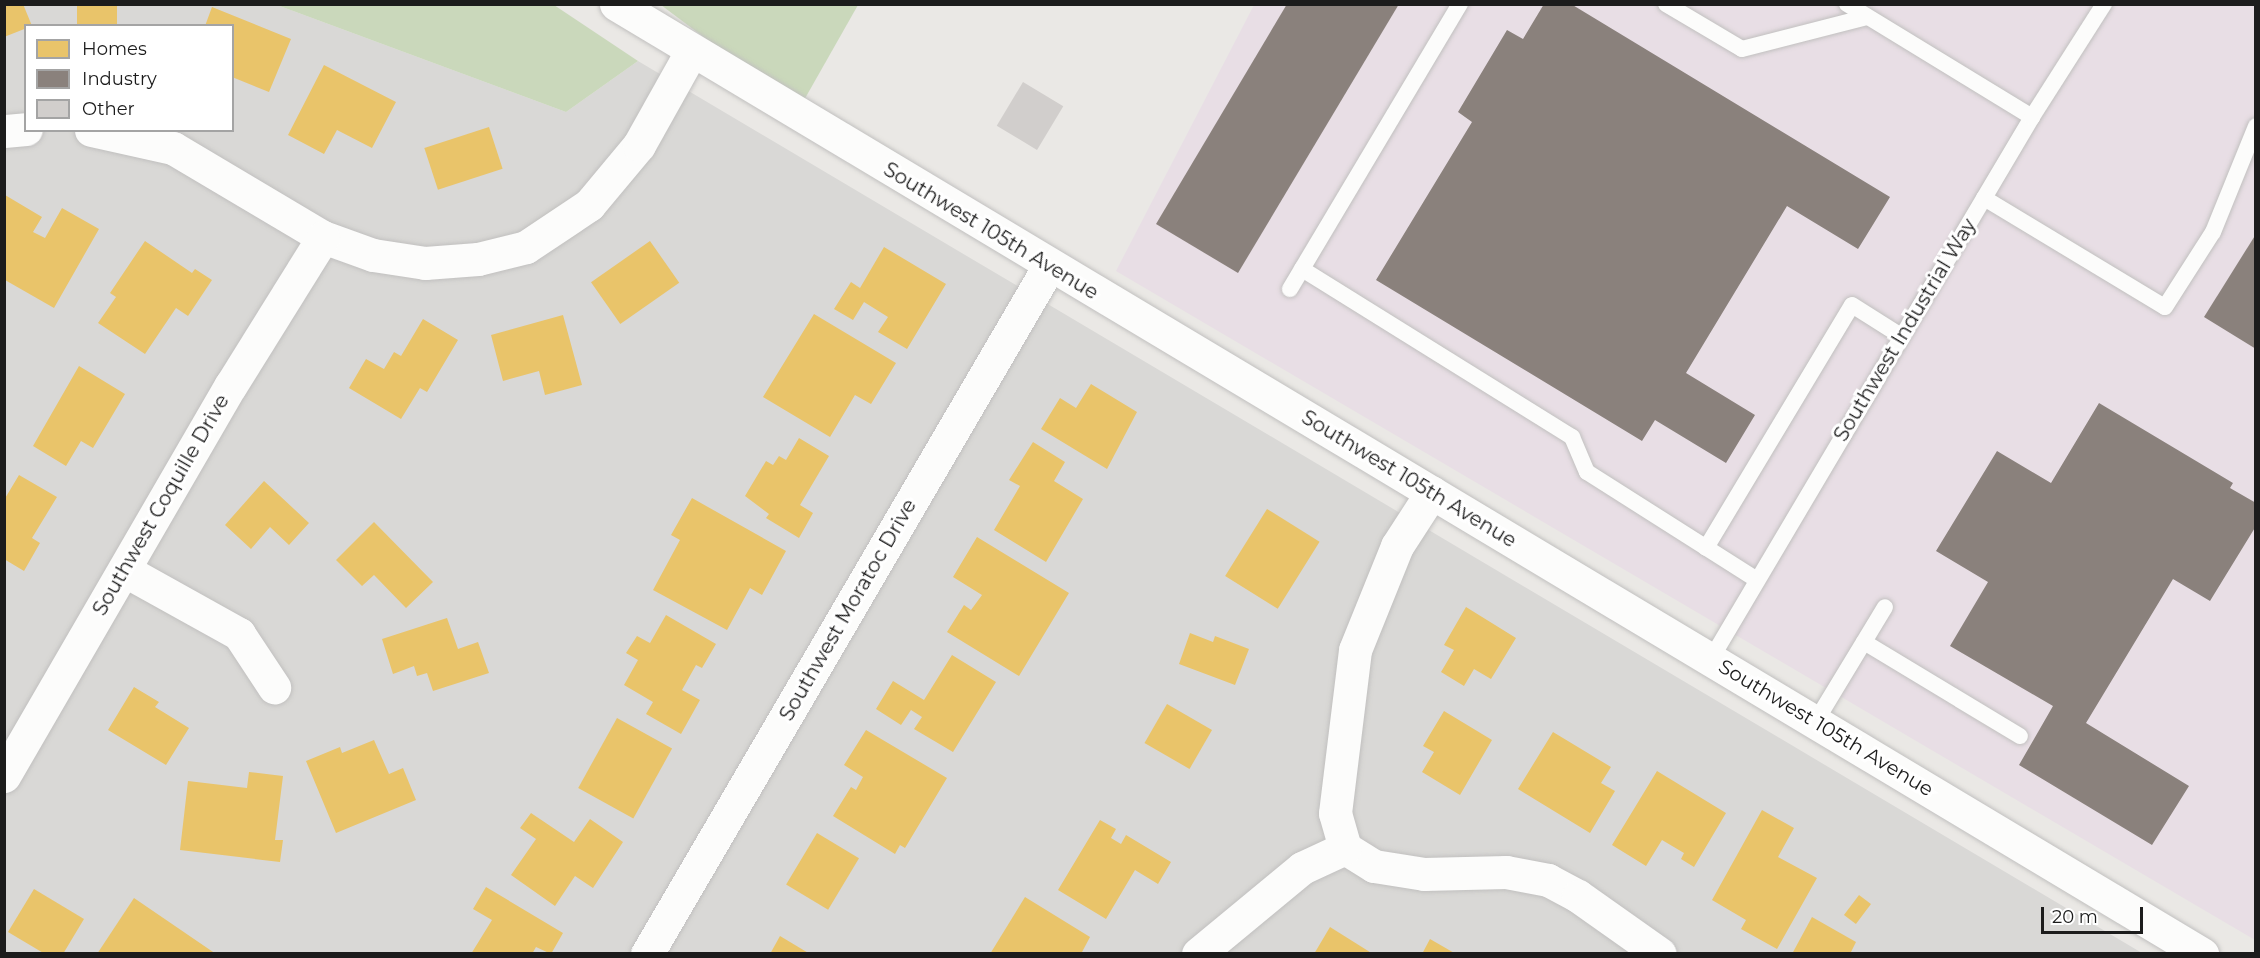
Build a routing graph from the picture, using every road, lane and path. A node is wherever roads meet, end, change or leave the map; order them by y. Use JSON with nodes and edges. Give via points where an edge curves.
{"nodes":[{"id":1,"x":616,"y":4,"type":"edge"},
{"id":2,"x":1460,"y":4,"type":"edge"},
{"id":3,"x":1666,"y":4,"type":"edge"},
{"id":4,"x":1847,"y":4,"type":"edge"},
{"id":5,"x":2104,"y":4,"type":"edge"},
{"id":6,"x":1868,"y":17,"type":"junction"},
{"id":7,"x":691,"y":52,"type":"junction"},
{"id":8,"x":2032,"y":117,"type":"junction"},
{"id":9,"x":2256,"y":126,"type":"edge"},
{"id":10,"x":24,"y":129,"type":"edge"},
{"id":11,"x":4,"y":130,"type":"edge"},
{"id":12,"x":100,"y":132,"type":"edge"},
{"id":13,"x":1984,"y":198,"type":"junction"},
{"id":14,"x":323,"y":237,"type":"junction"},
{"id":15,"x":1049,"y":266,"type":"junction"},
{"id":16,"x":1302,"y":269,"type":"junction"},
{"id":17,"x":1290,"y":289,"type":"dead end"},
{"id":18,"x":1901,"y":336,"type":"junction"},
{"id":19,"x":1432,"y":492,"type":"junction"},
{"id":20,"x":1706,"y":548,"type":"junction"},
{"id":21,"x":124,"y":570,"type":"junction"},
{"id":22,"x":1757,"y":580,"type":"junction"},
{"id":23,"x":1885,"y":607,"type":"dead end"},
{"id":24,"x":1864,"y":642,"type":"junction"},
{"id":25,"x":1711,"y":659,"type":"junction"},
{"id":26,"x":274,"y":687,"type":"dead end"},
{"id":27,"x":1816,"y":722,"type":"junction"},
{"id":28,"x":2020,"y":736,"type":"dead end"},
{"id":29,"x":4,"y":776,"type":"edge"},
{"id":30,"x":1345,"y":848,"type":"junction"},
{"id":31,"x":647,"y":954,"type":"edge"},
{"id":32,"x":1198,"y":954,"type":"edge"},
{"id":33,"x":1660,"y":954,"type":"edge"},
{"id":34,"x":2202,"y":954,"type":"edge"}],
"edges":[{"from":1,"to":7,"type":"street","name":"Southwest 105th Avenue"},
{"from":2,"to":16,"type":"lane"},
{"from":3,"to":6,"type":"lane","via":[[1742,49]]},
{"from":4,"to":6,"type":"lane"},
{"from":5,"to":8,"type":"lane","name":"Southwest Industrial Way"},
{"from":6,"to":8,"type":"lane"},
{"from":7,"to":14,"type":"street","via":[[639,145],[589,205],[526,247],[478,260],[425,263],[373,255]]},
{"from":7,"to":15,"type":"street","name":"Southwest 105th Avenue"},
{"from":8,"to":13,"type":"lane","name":"Southwest Industrial Way"},
{"from":9,"to":13,"type":"lane","via":[[2212,232],[2165,307]]},
{"from":10,"to":11,"type":"street"},
{"from":12,"to":14,"type":"street","via":[[173,148]]},
{"from":13,"to":18,"type":"lane","name":"Southwest Industrial Way"},
{"from":14,"to":21,"type":"street","name":"Southwest Coquille Drive","via":[[231,385]]},
{"from":15,"to":19,"type":"street","name":"Southwest 105th Avenue"},
{"from":15,"to":31,"type":"street","name":"Southwest Moratoc Drive"},
{"from":16,"to":17,"type":"lane"},
{"from":16,"to":20,"type":"lane","via":[[1572,437],[1587,472]]},
{"from":18,"to":20,"type":"lane","via":[[1852,305]]},
{"from":18,"to":22,"type":"lane","name":"Southwest Industrial Way"},
{"from":19,"to":25,"type":"street","name":"Southwest 105th Avenue"},
{"from":19,"to":30,"type":"street","via":[[1397,546],[1355,650],[1335,813]]},
{"from":20,"to":22,"type":"lane"},
{"from":21,"to":26,"type":"street","via":[[239,634]]},
{"from":21,"to":29,"type":"street","name":"Southwest Coquille Drive"},
{"from":22,"to":25,"type":"lane","name":"Southwest Industrial Way"},
{"from":23,"to":24,"type":"lane"},
{"from":24,"to":27,"type":"lane"},
{"from":24,"to":28,"type":"lane"},
{"from":25,"to":27,"type":"street","name":"Southwest 105th Avenue"},
{"from":27,"to":34,"type":"street","name":"Southwest 105th Avenue"},
{"from":30,"to":32,"type":"street","via":[[1302,868]]},
{"from":30,"to":33,"type":"street","via":[[1374,866],[1424,874],[1506,872],[1548,880],[1578,896]]}]}
